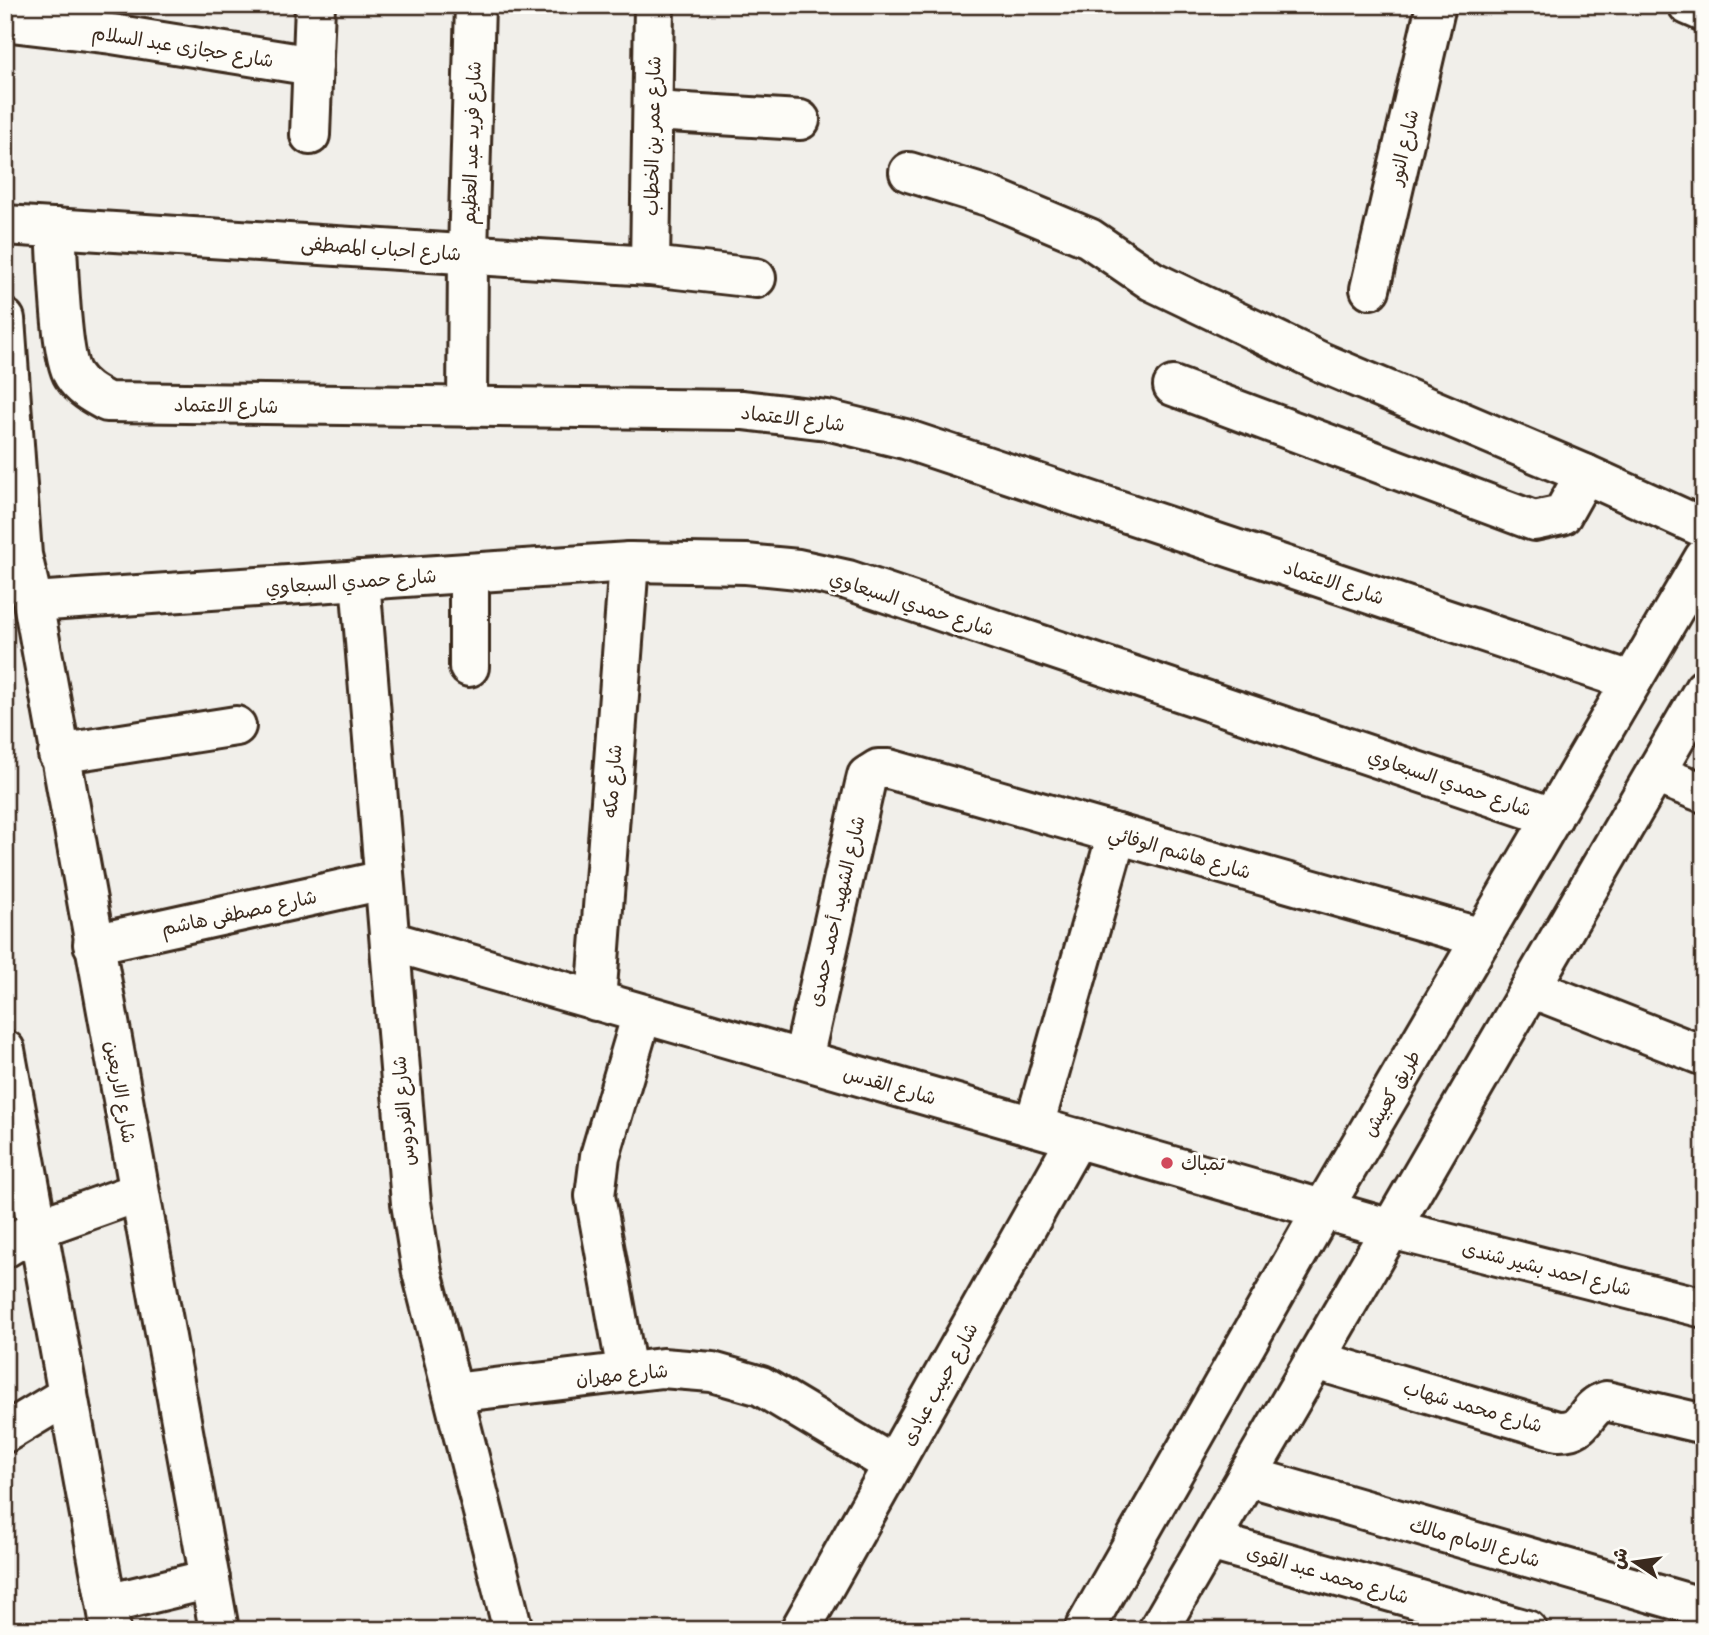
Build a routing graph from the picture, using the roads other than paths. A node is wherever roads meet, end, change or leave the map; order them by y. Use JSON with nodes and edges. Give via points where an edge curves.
{"nodes":[{"id":1,"x":315,"y":5,"type":"edge"},
{"id":2,"x":475,"y":5,"type":"edge"},
{"id":3,"x":654,"y":5,"type":"edge"},
{"id":4,"x":1436,"y":5,"type":"edge"},
{"id":5,"x":1688,"y":5,"type":"edge"},
{"id":6,"x":1704,"y":12,"type":"edge"},
{"id":7,"x":112,"y":20,"type":"edge"},
{"id":8,"x":10,"y":27,"type":"edge"},
{"id":9,"x":313,"y":66,"type":"junction"},
{"id":10,"x":653,"y":111,"type":"junction"},
{"id":11,"x":800,"y":120,"type":"dead end"},
{"id":12,"x":310,"y":135,"type":"dead end"},
{"id":13,"x":909,"y":172,"type":"dead end"},
{"id":14,"x":5,"y":225,"type":"edge"},
{"id":15,"x":56,"y":228,"type":"junction"},
{"id":16,"x":468,"y":253,"type":"junction"},
{"id":17,"x":650,"y":266,"type":"junction"},
{"id":18,"x":756,"y":278,"type":"dead end"},
{"id":19,"x":1370,"y":289,"type":"dead end"},
{"id":20,"x":5,"y":319,"type":"edge"},
{"id":21,"x":1173,"y":386,"type":"dead end"},
{"id":22,"x":467,"y":407,"type":"junction"},
{"id":23,"x":1585,"y":474,"type":"junction"},
{"id":24,"x":1704,"y":528,"type":"edge"},
{"id":25,"x":13,"y":555,"type":"edge"},
{"id":26,"x":1704,"y":558,"type":"edge"},
{"id":27,"x":629,"y":562,"type":"junction"},
{"id":28,"x":468,"y":573,"type":"junction"},
{"id":29,"x":360,"y":580,"type":"junction"},
{"id":30,"x":33,"y":603,"type":"junction"},
{"id":31,"x":469,"y":667,"type":"dead end"},
{"id":32,"x":1631,"y":681,"type":"junction"},
{"id":33,"x":1704,"y":690,"type":"edge"},
{"id":34,"x":236,"y":726,"type":"dead end"},
{"id":35,"x":58,"y":754,"type":"junction"},
{"id":36,"x":878,"y":769,"type":"joint"},
{"id":37,"x":1655,"y":774,"type":"junction"},
{"id":38,"x":1704,"y":793,"type":"edge"},
{"id":39,"x":1553,"y":817,"type":"junction"},
{"id":40,"x":1116,"y":834,"type":"junction"},
{"id":41,"x":384,"y":880,"type":"junction"},
{"id":42,"x":1482,"y":938,"type":"junction"},
{"id":43,"x":390,"y":941,"type":"junction"},
{"id":44,"x":93,"y":944,"type":"junction"},
{"id":45,"x":1531,"y":988,"type":"junction"},
{"id":46,"x":596,"y":1001,"type":"junction"},
{"id":47,"x":642,"y":1014,"type":"junction"},
{"id":48,"x":6,"y":1055,"type":"edge"},
{"id":49,"x":1704,"y":1056,"type":"edge"},
{"id":50,"x":803,"y":1059,"type":"junction"},
{"id":51,"x":1034,"y":1126,"type":"junction"},
{"id":52,"x":1077,"y":1138,"type":"junction"},
{"id":53,"x":139,"y":1192,"type":"junction"},
{"id":54,"x":1323,"y":1209,"type":"junction"},
{"id":55,"x":38,"y":1228,"type":"junction"},
{"id":56,"x":1391,"y":1229,"type":"junction"},
{"id":57,"x":5,"y":1248,"type":"edge"},
{"id":58,"x":1704,"y":1308,"type":"edge"},
{"id":59,"x":1315,"y":1360,"type":"junction"},
{"id":60,"x":627,"y":1372,"type":"junction"},
{"id":61,"x":453,"y":1393,"type":"junction"},
{"id":62,"x":68,"y":1395,"type":"junction"},
{"id":63,"x":1704,"y":1424,"type":"edge"},
{"id":64,"x":5,"y":1433,"type":"edge"},
{"id":65,"x":893,"y":1465,"type":"junction"},
{"id":66,"x":1247,"y":1476,"type":"junction"},
{"id":67,"x":1210,"y":1541,"type":"junction"},
{"id":68,"x":210,"y":1579,"type":"junction"},
{"id":69,"x":1704,"y":1608,"type":"edge"},
{"id":70,"x":109,"y":1617,"type":"edge"},
{"id":71,"x":219,"y":1630,"type":"edge"},
{"id":72,"x":513,"y":1630,"type":"edge"},
{"id":73,"x":800,"y":1630,"type":"edge"},
{"id":74,"x":1084,"y":1630,"type":"edge"},
{"id":75,"x":1158,"y":1630,"type":"edge"},
{"id":76,"x":1527,"y":1630,"type":"edge"}],
"edges":[{"from":1,"to":9,"type":"street"},
{"from":2,"to":16,"type":"street","name":"شارع فريد عبد العظيم"},
{"from":3,"to":10,"type":"street","name":"شارع عمر بن الخطاب"},
{"from":4,"to":19,"type":"street","name":"شارع النور"},
{"from":5,"to":6,"type":"street"},
{"from":7,"to":8,"type":"street","name":"شارع حجازى عبد السلام"},
{"from":7,"to":9,"type":"street","name":"شارع حجازى عبد السلام"},
{"from":9,"to":12,"type":"street"},
{"from":10,"to":11,"type":"street"},
{"from":10,"to":17,"type":"street","name":"شارع عمر بن الخطاب"},
{"from":13,"to":23,"type":"street","via":[[991,197],[1089,239],[1152,281],[1298,351]]},
{"from":14,"to":15,"type":"street","name":"شارع احباب المصطفى"},
{"from":15,"to":16,"type":"street","name":"شارع احباب المصطفى"},
{"from":15,"to":22,"type":"street","name":"شارع الاعتماد","via":[[65,351],[71,373],[87,391],[107,402]]},
{"from":16,"to":17,"type":"street","name":"شارع احباب المصطفى"},
{"from":16,"to":22,"type":"street","name":"شارع فريد عبد العظيم"},
{"from":17,"to":18,"type":"street","name":"شارع احباب المصطفى"},
{"from":20,"to":25,"type":"street","name":"شارع الاربعين"},
{"from":21,"to":23,"type":"street","via":[[1534,521],[1562,515]]},
{"from":22,"to":32,"type":"street","name":"شارع الاعتماد","via":[[743,410],[827,419],[905,439]]},
{"from":23,"to":24,"type":"street"},
{"from":25,"to":30,"type":"street","name":"شارع الاربعين"},
{"from":26,"to":32,"type":"street","name":"طريق كعبيش"},
{"from":27,"to":28,"type":"street","name":"شارع حمدي السبعاوي"},
{"from":27,"to":39,"type":"street","name":"شارع حمدي السبعاوي","via":[[746,564],[848,580]]},
{"from":27,"to":46,"type":"street","name":"شارع مكه"},
{"from":28,"to":29,"type":"street","name":"شارع حمدي السبعاوي"},
{"from":28,"to":31,"type":"street"},
{"from":29,"to":30,"type":"street","name":"شارع حمدي السبعاوي"},
{"from":29,"to":41,"type":"street","name":"شارع الفردوس"},
{"from":30,"to":35,"type":"street","name":"شارع الاربعين"},
{"from":32,"to":39,"type":"street","name":"طريق كعبيش"},
{"from":33,"to":37,"type":"street"},
{"from":34,"to":35,"type":"street"},
{"from":35,"to":44,"type":"street","name":"شارع الاربعين"},
{"from":36,"to":40,"type":"street","name":"شارع هاشم الوفائي"},
{"from":36,"to":50,"type":"street","name":"شارع الشهيد أحمد حمدى","via":[[867,776]]},
{"from":37,"to":38,"type":"street"},
{"from":37,"to":45,"type":"street"},
{"from":39,"to":42,"type":"street","name":"طريق كعبيش"},
{"from":40,"to":42,"type":"street","name":"شارع هاشم الوفائي"},
{"from":40,"to":51,"type":"street"},
{"from":41,"to":43,"type":"street","name":"شارع الفردوس"},
{"from":41,"to":44,"type":"street","name":"شارع مصطفى هاشم"},
{"from":42,"to":54,"type":"street","name":"طريق كعبيش"},
{"from":43,"to":46,"type":"street","name":"شارع القدس"},
{"from":43,"to":61,"type":"street","name":"شارع الفردوس","via":[[411,1203],[422,1272]]},
{"from":44,"to":53,"type":"street","name":"شارع الاربعين"},
{"from":45,"to":49,"type":"street"},
{"from":45,"to":56,"type":"street"},
{"from":46,"to":47,"type":"street","name":"شارع القدس"},
{"from":47,"to":50,"type":"street","name":"شارع القدس"},
{"from":47,"to":60,"type":"street","via":[[600,1156],[594,1196]]},
{"from":48,"to":55,"type":"street"},
{"from":50,"to":51,"type":"street","name":"شارع القدس"},
{"from":51,"to":52,"type":"street","name":"شارع القدس"},
{"from":52,"to":54,"type":"street","name":"شارع القدس"},
{"from":52,"to":65,"type":"street","name":"شارع حبيب عبادى"},
{"from":53,"to":55,"type":"street"},
{"from":53,"to":68,"type":"street","name":"شارع الاربعين"},
{"from":54,"to":56,"type":"street","name":"شارع القدس"},
{"from":54,"to":74,"type":"street","name":"طريق كعبيش"},
{"from":55,"to":57,"type":"street"},
{"from":55,"to":62,"type":"street"},
{"from":56,"to":58,"type":"street","name":"شارع احمد بشير شندى"},
{"from":56,"to":59,"type":"street"},
{"from":59,"to":63,"type":"street","name":"شارع محمد شهاب","via":[[1558,1431],[1575,1429],[1594,1406],[1606,1401]]},
{"from":59,"to":66,"type":"street"},
{"from":60,"to":61,"type":"street","name":"شارع مهران"},
{"from":60,"to":65,"type":"street","name":"شارع مهران","via":[[662,1368],[712,1371],[761,1386]]},
{"from":61,"to":72,"type":"street","name":"شارع الفردوس"},
{"from":62,"to":64,"type":"street"},
{"from":62,"to":70,"type":"street"},
{"from":65,"to":73,"type":"street","name":"شارع حبيب عبادى"},
{"from":66,"to":67,"type":"street"},
{"from":66,"to":69,"type":"street","name":"شارع الامام مالك"},
{"from":67,"to":75,"type":"street"},
{"from":67,"to":76,"type":"street","name":"شارع محمد عبد القوى"},
{"from":68,"to":70,"type":"street"},
{"from":68,"to":71,"type":"street","name":"شارع الاربعين"}]}
